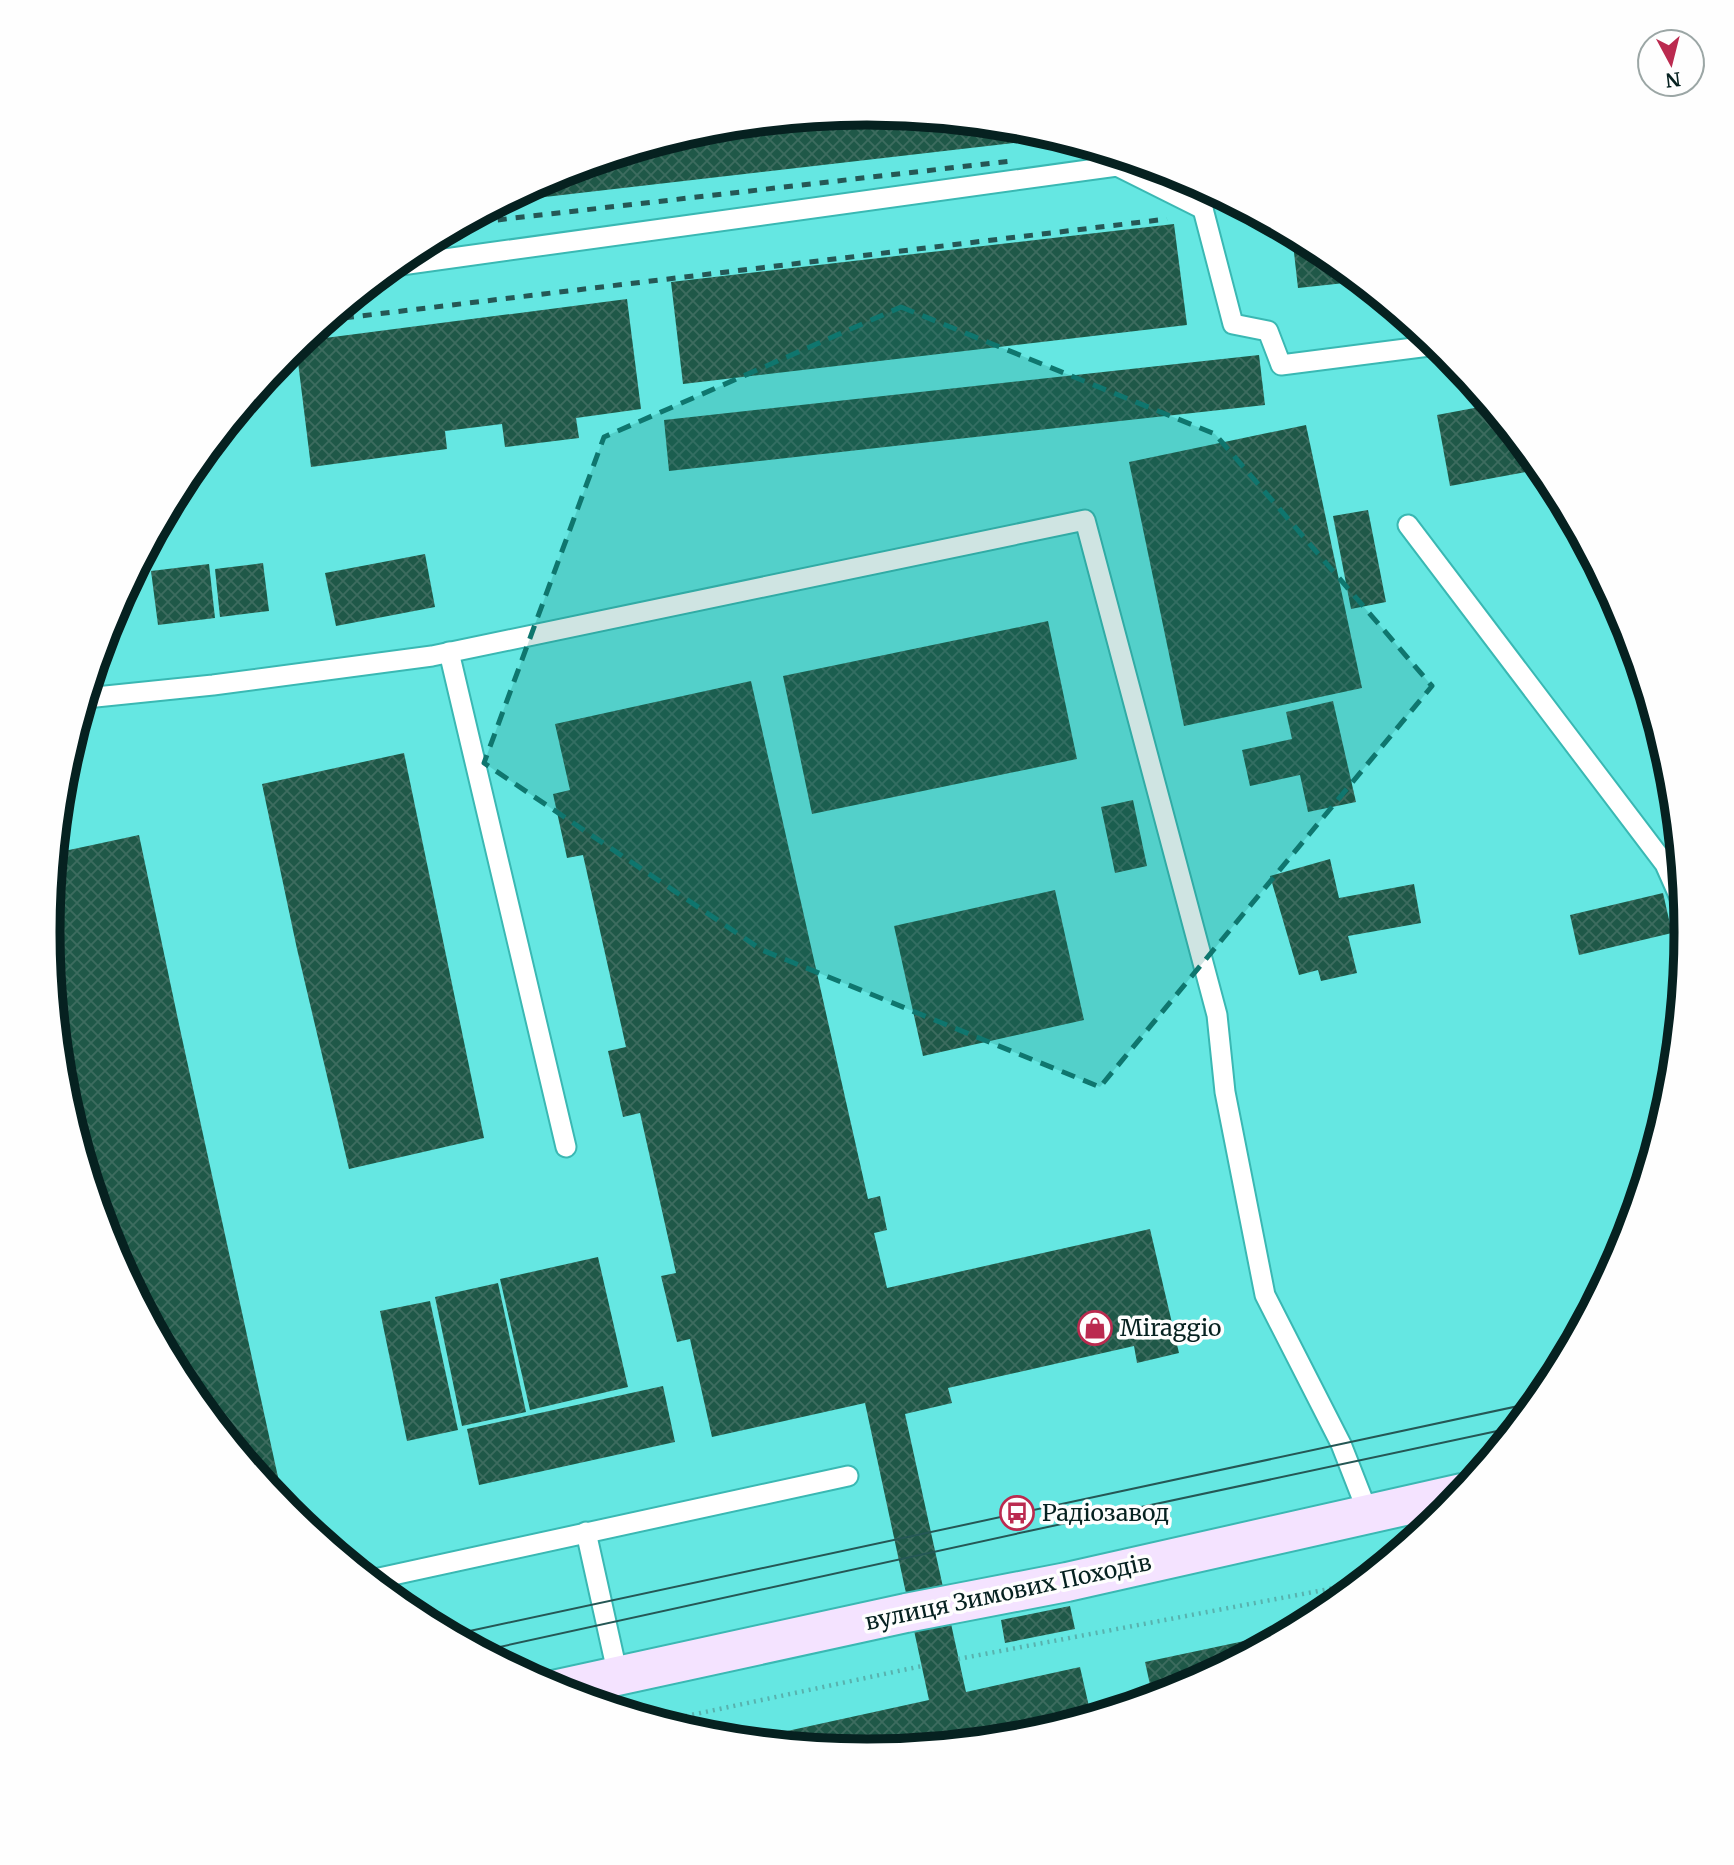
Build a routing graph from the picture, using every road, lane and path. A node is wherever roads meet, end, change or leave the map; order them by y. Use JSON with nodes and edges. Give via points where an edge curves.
{"nodes":[{"id":1,"x":1196,"y":195,"type":"edge"},
{"id":2,"x":1203,"y":209,"type":"junction"},
{"id":3,"x":415,"y":263,"type":"edge"},
{"id":4,"x":1422,"y":347,"type":"edge"},
{"id":5,"x":1408,"y":525,"type":"dead end"},
{"id":6,"x":449,"y":652,"type":"junction"},
{"id":7,"x":95,"y":697,"type":"edge"},
{"id":8,"x":1673,"y":883,"type":"edge"},
{"id":9,"x":566,"y":1147,"type":"dead end"},
{"id":10,"x":848,"y":1476,"type":"dead end"},
{"id":11,"x":1444,"y":1497,"type":"edge"},
{"id":12,"x":1368,"y":1513,"type":"junction"},
{"id":13,"x":586,"y":1532,"type":"junction"},
{"id":14,"x":381,"y":1578,"type":"edge"},
{"id":15,"x":1340,"y":1587,"type":"edge"},
{"id":16,"x":958,"y":1659,"type":"dead end"},
{"id":17,"x":922,"y":1666,"type":"dead end"},
{"id":18,"x":618,"y":1676,"type":"junction"},
{"id":19,"x":575,"y":1685,"type":"edge"},
{"id":20,"x":680,"y":1717,"type":"edge"}],
"edges":[{"from":1,"to":2,"type":"lane"},
{"from":2,"to":3,"type":"lane","via":[[1117,166]]},
{"from":2,"to":4,"type":"lane","via":[[1233,324],[1268,331],[1282,365]]},
{"from":5,"to":8,"type":"lane","via":[[1665,864]]},
{"from":6,"to":7,"type":"lane"},
{"from":6,"to":9,"type":"lane"},
{"from":6,"to":12,"type":"lane","via":[[1085,520],[1217,1014],[1224,1092],[1265,1295],[1341,1444]]},
{"from":10,"to":13,"type":"lane"},
{"from":11,"to":12,"type":"main road","name":"вулиця Зимових Походів"},
{"from":12,"to":18,"type":"main road","name":"вулиця Зимових Походів","via":[[1067,1582]]},
{"from":13,"to":14,"type":"lane"},
{"from":13,"to":18,"type":"lane"},
{"from":15,"to":16,"type":"path"},
{"from":17,"to":20,"type":"path"},
{"from":18,"to":19,"type":"main road","name":"вулиця Зимових Походів"}]}
